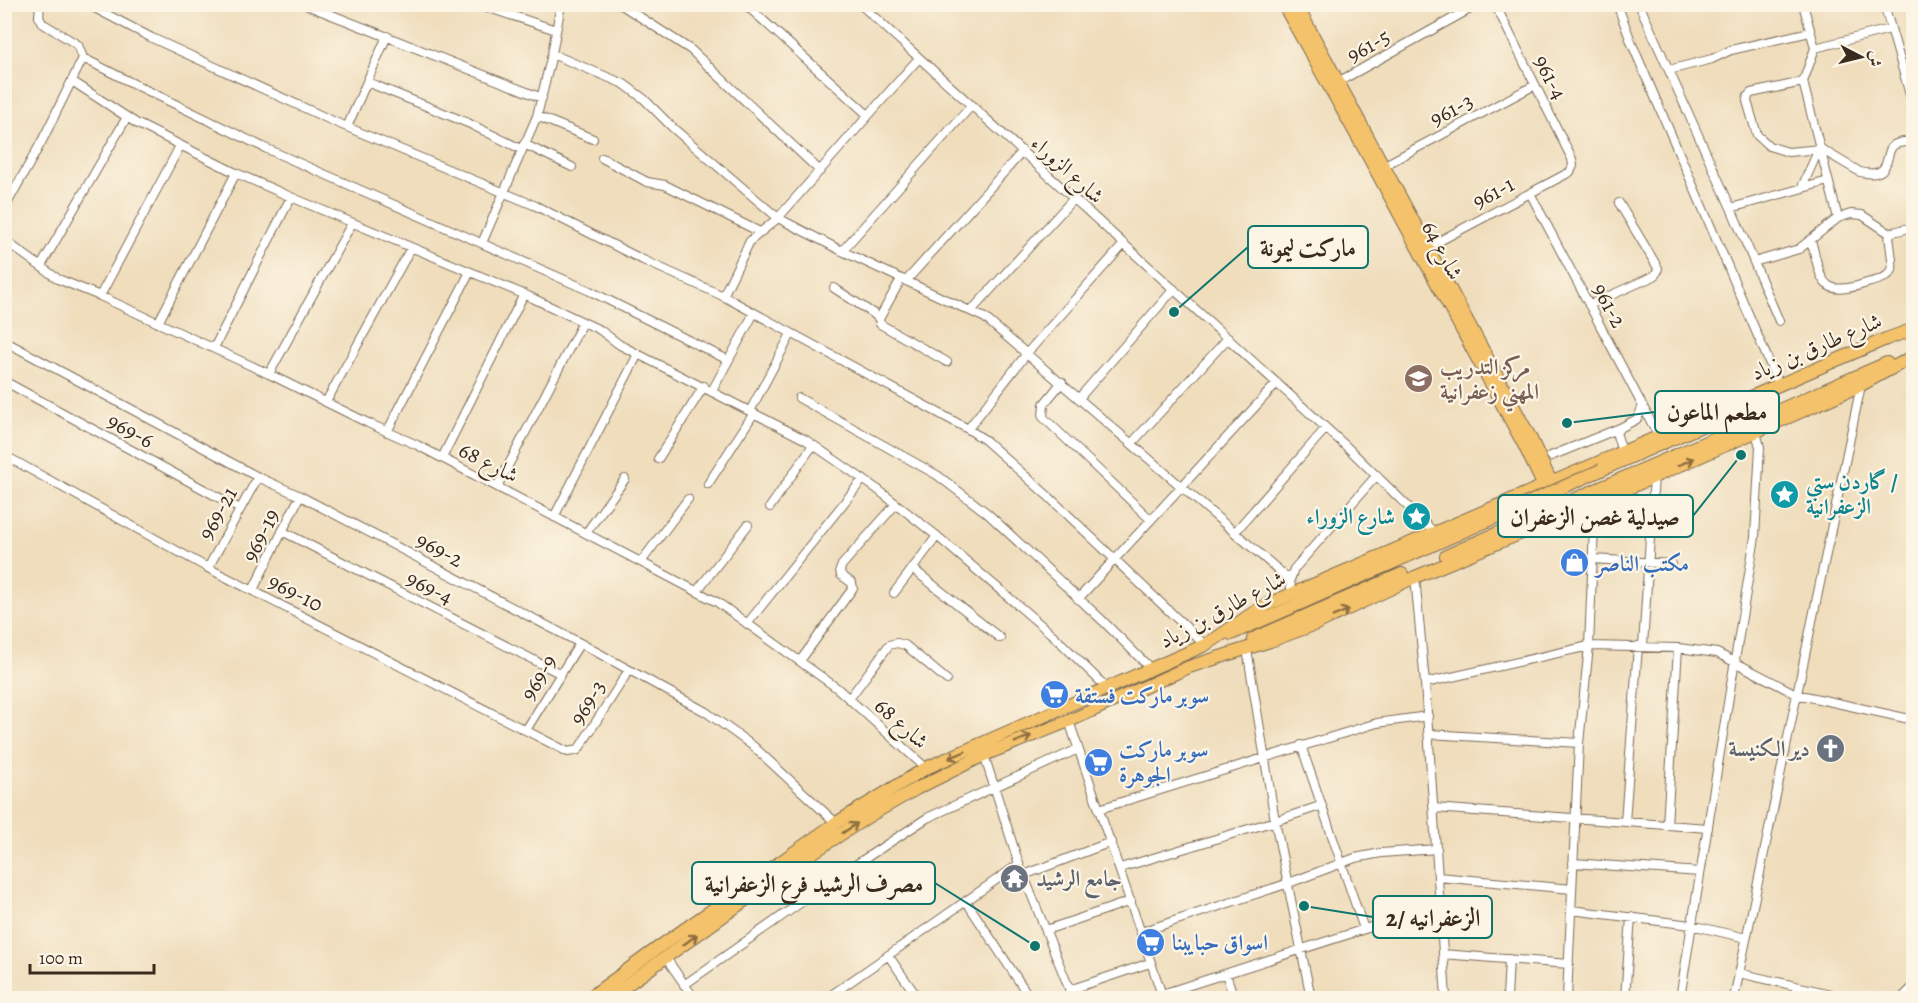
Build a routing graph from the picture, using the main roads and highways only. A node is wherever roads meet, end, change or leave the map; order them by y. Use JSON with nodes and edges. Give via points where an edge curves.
{"nodes":[{"id":1,"x":1283,"y":4,"type":"edge"},
{"id":2,"x":1296,"y":4,"type":"edge"},
{"id":3,"x":1914,"y":331,"type":"edge"},
{"id":4,"x":1914,"y":352,"type":"edge"},
{"id":5,"x":1914,"y":356,"type":"edge"},
{"id":6,"x":1548,"y":484,"type":"junction"},
{"id":7,"x":1563,"y":517,"type":"junction"},
{"id":8,"x":1204,"y":645,"type":"junction"},
{"id":9,"x":1189,"y":667,"type":"junction"},
{"id":10,"x":590,"y":999,"type":"edge"},
{"id":11,"x":609,"y":999,"type":"edge"}],
"edges":[{"from":1,"to":6,"type":"main road","name":"شارع 64"},
{"from":2,"to":6,"type":"main road","name":"شارع 64","via":[[1530,437]]},
{"from":3,"to":6,"type":"main road","name":"شارع طارق بن زياد","via":[[1886,339]]},
{"from":3,"to":8,"type":"main road","bridge":true},
{"from":4,"to":9,"type":"main road","bridge":true},
{"from":7,"to":5,"type":"main road","name":"شارع طارق بن زياد","one_way":true,"via":[[1861,385]]},
{"from":6,"to":7,"type":"main road","name":"شارع 64"},
{"from":6,"to":8,"type":"main road","name":"شارع طارق بن زياد","via":[[1266,605]]},
{"from":9,"to":7,"type":"main road","name":"شارع طارق بن زياد","one_way":true,"via":[[1316,624],[1415,576]]},
{"from":8,"to":10,"type":"main road","name":"شارع طارق بن زياد","one_way":true,"via":[[926,768],[836,823]]},
{"from":11,"to":9,"type":"main road","name":"شارع طارق بن زياد","one_way":true,"via":[[794,865],[916,789],[984,755]]}]}
